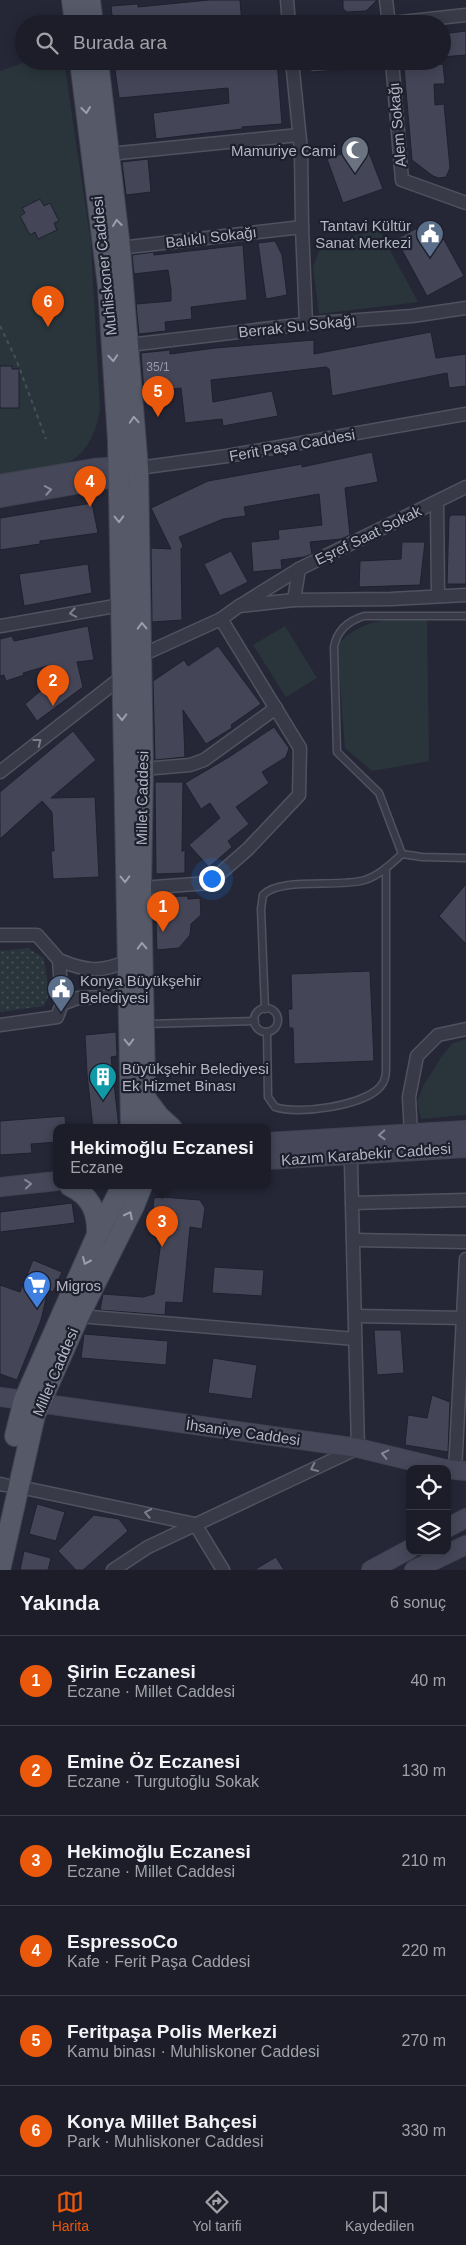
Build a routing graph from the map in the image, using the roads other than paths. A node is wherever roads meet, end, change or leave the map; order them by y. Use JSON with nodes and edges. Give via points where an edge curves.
{"nodes":[{"id":1,"x":72,"y":0,"type":"edge"},
{"id":2,"x":90,"y":0,"type":"edge"},
{"id":3,"x":287,"y":0,"type":"edge"},
{"id":4,"x":386,"y":0,"type":"edge"},
{"id":5,"x":74,"y":15,"type":"edge"},
{"id":6,"x":92,"y":15,"type":"edge"},
{"id":7,"x":288,"y":15,"type":"edge"},
{"id":8,"x":388,"y":15,"type":"edge"},
{"id":9,"x":466,"y":15,"type":"edge"},
{"id":10,"x":451,"y":17,"type":"edge"},
{"id":11,"x":81,"y":70,"type":"edge"},
{"id":12,"x":99,"y":70,"type":"edge"},
{"id":13,"x":293,"y":70,"type":"edge"},
{"id":14,"x":393,"y":70,"type":"edge"},
{"id":15,"x":299,"y":135,"type":"junction"},
{"id":16,"x":109,"y":154,"type":"junction"},
{"id":17,"x":466,"y":202,"type":"edge"},
{"id":18,"x":302,"y":227,"type":"junction"},
{"id":19,"x":120,"y":248,"type":"junction"},
{"id":20,"x":466,"y":308,"type":"edge"},
{"id":21,"x":306,"y":324,"type":"junction"},
{"id":22,"x":129,"y":345,"type":"junction"},
{"id":23,"x":466,"y":414,"type":"edge"},
{"id":24,"x":138,"y":468,"type":"junction"},
{"id":25,"x":118,"y":471,"type":"junction"},
{"id":26,"x":0,"y":484,"type":"edge"},
{"id":27,"x":466,"y":487,"type":"edge"},
{"id":28,"x":0,"y":498,"type":"edge"},
{"id":29,"x":436,"y":503,"type":"junction"},
{"id":30,"x":299,"y":569,"type":"junction"},
{"id":31,"x":438,"y":595,"type":"junction"},
{"id":32,"x":466,"y":595,"type":"edge"},
{"id":33,"x":294,"y":600,"type":"junction"},
{"id":34,"x":121,"y":605,"type":"junction"},
{"id":35,"x":239,"y":606,"type":"junction"},
{"id":36,"x":466,"y":616,"type":"edge"},
{"id":37,"x":221,"y":619,"type":"junction"},
{"id":38,"x":0,"y":626,"type":"edge"},
{"id":39,"x":142,"y":655,"type":"junction"},
{"id":40,"x":122,"y":676,"type":"junction"},
{"id":41,"x":276,"y":708,"type":"junction"},
{"id":42,"x":143,"y":769,"type":"junction"},
{"id":43,"x":0,"y":772,"type":"edge"},
{"id":44,"x":402,"y":854,"type":"junction"},
{"id":45,"x":466,"y":858,"type":"edge"},
{"id":46,"x":386,"y":868,"type":"junction"},
{"id":47,"x":141,"y":888,"type":"junction"},
{"id":48,"x":0,"y":935,"type":"edge"},
{"id":49,"x":60,"y":960,"type":"junction"},
{"id":50,"x":127,"y":961,"type":"junction"},
{"id":51,"x":128,"y":996,"type":"junction"},
{"id":52,"x":62,"y":1004,"type":"junction"},
{"id":53,"x":265,"y":1009,"type":"junction"},
{"id":54,"x":255,"y":1021,"type":"junction"},
{"id":55,"x":144,"y":1024,"type":"junction"},
{"id":56,"x":0,"y":1025,"type":"edge"},
{"id":57,"x":466,"y":1030,"type":"edge"},
{"id":58,"x":266,"y":1032,"type":"junction"},
{"id":59,"x":146,"y":1100,"type":"junction"},
{"id":60,"x":131,"y":1124,"type":"edge"},
{"id":61,"x":146,"y":1124,"type":"edge"},
{"id":62,"x":168,"y":1124,"type":"edge"},
{"id":63,"x":466,"y":1130,"type":"edge"},
{"id":64,"x":411,"y":1134,"type":"junction"},
{"id":65,"x":271,"y":1142,"type":"edge"},
{"id":66,"x":466,"y":1148,"type":"edge"},
{"id":67,"x":466,"y":1157,"type":"edge"},
{"id":68,"x":274,"y":1160,"type":"edge"},
{"id":69,"x":351,"y":1164,"type":"junction"},
{"id":70,"x":53,"y":1181,"type":"edge"},
{"id":71,"x":0,"y":1186,"type":"edge"},
{"id":72,"x":76,"y":1189,"type":"edge"},
{"id":73,"x":120,"y":1189,"type":"edge"},
{"id":74,"x":141,"y":1189,"type":"edge"},
{"id":75,"x":466,"y":1200,"type":"edge"},
{"id":76,"x":352,"y":1203,"type":"junction"},
{"id":77,"x":97,"y":1235,"type":"junction"},
{"id":78,"x":353,"y":1240,"type":"junction"},
{"id":79,"x":466,"y":1242,"type":"edge"},
{"id":80,"x":466,"y":1259,"type":"edge"},
{"id":81,"x":79,"y":1316,"type":"junction"},
{"id":82,"x":355,"y":1316,"type":"junction"},
{"id":83,"x":464,"y":1318,"type":"edge"},
{"id":84,"x":355,"y":1339,"type":"junction"},
{"id":85,"x":0,"y":1397,"type":"edge"},
{"id":86,"x":32,"y":1402,"type":"junction"},
{"id":87,"x":30,"y":1435,"type":"junction"},
{"id":88,"x":358,"y":1448,"type":"junction"},
{"id":89,"x":453,"y":1470,"type":"edge"},
{"id":90,"x":2,"y":1484,"type":"edge"},
{"id":91,"x":29,"y":1489,"type":"junction"},
{"id":92,"x":0,"y":1506,"type":"edge"},
{"id":93,"x":466,"y":1518,"type":"edge"},
{"id":94,"x":195,"y":1524,"type":"junction"},
{"id":95,"x":451,"y":1526,"type":"edge"},
{"id":96,"x":466,"y":1532,"type":"edge"},
{"id":97,"x":451,"y":1540,"type":"edge"},
{"id":98,"x":466,"y":1545,"type":"edge"},
{"id":99,"x":406,"y":1551,"type":"edge"},
{"id":100,"x":424,"y":1555,"type":"edge"},
{"id":101,"x":0,"y":1570,"type":"edge"},
{"id":102,"x":14,"y":1570,"type":"edge"},
{"id":103,"x":113,"y":1570,"type":"edge"},
{"id":104,"x":223,"y":1570,"type":"edge"},
{"id":105,"x":372,"y":1570,"type":"edge"},
{"id":106,"x":398,"y":1570,"type":"edge"},
{"id":107,"x":414,"y":1570,"type":"edge"}],
"edges":[{"from":1,"to":5,"type":"main road"},
{"from":2,"to":6,"type":"main road"},
{"from":3,"to":7,"type":"street"},
{"from":4,"to":8,"type":"street"},
{"from":9,"to":10,"type":"street"},
{"from":11,"to":25,"type":"main road","name":"Muhliskoner Caddesi","one_way":true,"via":[[108,286]]},
{"from":12,"to":16,"type":"main road","name":"Muhliskoner Caddesi"},
{"from":13,"to":15,"type":"street"},
{"from":14,"to":17,"type":"street","name":"Alem Sokağı","via":[[402,180]]},
{"from":15,"to":16,"type":"street"},
{"from":15,"to":18,"type":"street"},
{"from":19,"to":16,"type":"main road","name":"Muhliskoner Caddesi","one_way":true},
{"from":18,"to":19,"type":"street","name":"Balıklı Sokağı"},
{"from":18,"to":21,"type":"street"},
{"from":19,"to":22,"type":"main road","name":"Muhliskoner Caddesi"},
{"from":20,"to":21,"type":"street","name":"Berrak Su Sokağı","via":[[412,316]]},
{"from":21,"to":22,"type":"street","name":"Berrak Su Sokağı"},
{"from":24,"to":22,"type":"main road","name":"Muhliskoner Caddesi","one_way":true},
{"from":23,"to":24,"type":"street","name":"Ferit Paşa Caddesi","via":[[227,456]]},
{"from":24,"to":25,"type":"street","name":"Ferit Paşa Caddesi"},
{"from":39,"to":24,"type":"main road","name":"Millet Caddesi","one_way":true},
{"from":25,"to":26,"type":"main road","name":"Ferit Paşa Caddesi","via":[[107,467],[94,468]]},
{"from":28,"to":25,"type":"main road","name":"Ferit Paşa Caddesi","one_way":true,"via":[[108,479]]},
{"from":25,"to":34,"type":"main road","name":"Millet Caddesi","one_way":true},
{"from":27,"to":29,"type":"street","name":"Eşref Saat Sokak"},
{"from":29,"to":30,"type":"street","name":"Eşref Saat Sokak"},
{"from":29,"to":31,"type":"street"},
{"from":30,"to":33,"type":"street","name":"Eşref Saat Sokak"},
{"from":30,"to":35,"type":"street"},
{"from":31,"to":32,"type":"street"},
{"from":31,"to":33,"type":"street"},
{"from":33,"to":35,"type":"street"},
{"from":34,"to":38,"type":"street","one_way":true},
{"from":34,"to":40,"type":"main road","name":"Millet Caddesi"},
{"from":35,"to":37,"type":"street"},
{"from":36,"to":44,"type":"lane","via":[[364,616],[354,619],[335,638],[337,752],[379,793]]},
{"from":37,"to":39,"type":"street"},
{"from":37,"to":41,"type":"street"},
{"from":39,"to":42,"type":"main road","name":"Millet Caddesi"},
{"from":43,"to":40,"type":"street","one_way":true},
{"from":40,"to":50,"type":"main road","name":"Millet Caddesi","one_way":true},
{"from":41,"to":42,"type":"street","via":[[204,760],[190,765]]},
{"from":41,"to":47,"type":"street","via":[[300,748],[299,796],[248,849],[209,883]]},
{"from":42,"to":47,"type":"main road","name":"Millet Caddesi"},
{"from":44,"to":45,"type":"lane"},
{"from":44,"to":46,"type":"lane"},
{"from":46,"to":53,"type":"lane","via":[[375,876],[355,882],[274,886],[263,894]]},
{"from":46,"to":58,"type":"lane","via":[[386,1069],[382,1085],[365,1098],[341,1105],[287,1110],[275,1108],[268,1097]]},
{"from":55,"to":47,"type":"main road","name":"Millet Caddesi","one_way":true},
{"from":48,"to":49,"type":"street","via":[[37,935]]},
{"from":49,"to":50,"type":"street","via":[[80,969],[114,967]]},
{"from":49,"to":52,"type":"street"},
{"from":50,"to":51,"type":"main road","name":"Millet Caddesi"},
{"from":51,"to":52,"type":"street","via":[[78,998]]},
{"from":51,"to":60,"type":"main road","name":"Millet Caddesi","one_way":true},
{"from":52,"to":56,"type":"street","via":[[57,1017]]},
{"from":53,"to":54,"type":"lane","via":[[259,1012]]},
{"from":53,"to":58,"type":"lane","via":[[275,1013],[278,1020],[276,1027]]},
{"from":54,"to":55,"type":"lane"},
{"from":54,"to":58,"type":"lane","via":[[260,1030]]},
{"from":55,"to":59,"type":"main road","name":"Millet Caddesi"},
{"from":57,"to":64,"type":"street","via":[[438,1035],[417,1056],[409,1097]]},
{"from":59,"to":61,"type":"main road","name":"Millet Caddesi"},
{"from":59,"to":62,"type":"main road"},
{"from":63,"to":64,"type":"main road","name":"Kazım Karabekir Caddesi"},
{"from":64,"to":65,"type":"main road","name":"Kazım Karabekir Caddesi","one_way":true},
{"from":66,"to":68,"type":"main road","name":"Kazım Karabekir Caddesi"},
{"from":67,"to":69,"type":"main road"},
{"from":68,"to":69,"type":"main road","via":[[321,1166]]},
{"from":69,"to":76,"type":"street"},
{"from":71,"to":70,"type":"main road","one_way":true},
{"from":72,"to":77,"type":"main road","via":[[92,1204],[97,1217]]},
{"from":73,"to":77,"type":"main road","name":"Millet Caddesi"},
{"from":81,"to":74,"type":"main road","name":"Millet Caddesi","one_way":true},
{"from":75,"to":76,"type":"street"},
{"from":76,"to":78,"type":"street"},
{"from":77,"to":86,"type":"main road","name":"Millet Caddesi","one_way":true},
{"from":78,"to":79,"type":"street"},
{"from":78,"to":82,"type":"street"},
{"from":80,"to":83,"type":"street"},
{"from":81,"to":84,"type":"street"},
{"from":81,"to":86,"type":"main road","name":"Millet Caddesi"},
{"from":82,"to":83,"type":"street"},
{"from":82,"to":84,"type":"street"},
{"from":83,"to":89,"type":"street"},
{"from":84,"to":88,"type":"street"},
{"from":85,"to":86,"type":"main road","name":"İhsaniye Caddesi"},
{"from":86,"to":87,"type":"main road","name":"Millet Caddesi"},
{"from":86,"to":88,"type":"main road","name":"İhsaniye Caddesi"},
{"from":86,"to":90,"type":"main road","name":"Millet Caddesi"},
{"from":87,"to":91,"type":"main road"},
{"from":87,"to":101,"type":"main road","name":"Millet Caddesi"},
{"from":89,"to":88,"type":"main road","name":"İhsaniye Caddesi","one_way":true},
{"from":88,"to":94,"type":"street","one_way":true},
{"from":90,"to":92,"type":"main road","name":"Millet Caddesi"},
{"from":94,"to":91,"type":"street","one_way":true},
{"from":91,"to":102,"type":"main road"},
{"from":93,"to":95,"type":"main road"},
{"from":94,"to":103,"type":"street","via":[[148,1547]]},
{"from":94,"to":104,"type":"street"},
{"from":96,"to":97,"type":"main road"},
{"from":98,"to":107,"type":"main road"},
{"from":99,"to":105,"type":"main road"},
{"from":100,"to":106,"type":"main road"}]}
